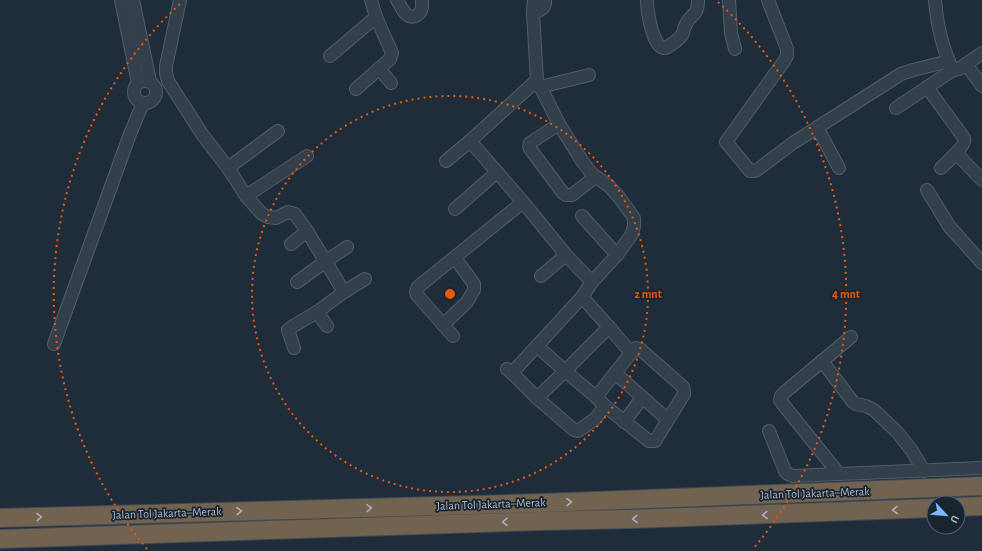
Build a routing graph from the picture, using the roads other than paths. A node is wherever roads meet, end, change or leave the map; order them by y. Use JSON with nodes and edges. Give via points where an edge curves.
{"nodes":[{"id":1,"x":121,"y":0,"type":"edge"},
{"id":2,"x":133,"y":0,"type":"edge"},
{"id":3,"x":180,"y":0,"type":"edge"},
{"id":4,"x":371,"y":0,"type":"edge"},
{"id":5,"x":398,"y":0,"type":"edge"},
{"id":6,"x":422,"y":0,"type":"edge"},
{"id":7,"x":534,"y":0,"type":"edge"},
{"id":8,"x":545,"y":0,"type":"edge"},
{"id":9,"x":647,"y":0,"type":"edge"},
{"id":10,"x":698,"y":0,"type":"edge"},
{"id":11,"x":729,"y":0,"type":"edge"},
{"id":12,"x":768,"y":0,"type":"edge"},
{"id":13,"x":935,"y":0,"type":"edge"},
{"id":14,"x":533,"y":14,"type":"junction"},
{"id":15,"x":376,"y":17,"type":"junction"},
{"id":16,"x":736,"y":49,"type":"dead end"},
{"id":17,"x":982,"y":53,"type":"edge"},
{"id":18,"x":330,"y":56,"type":"dead end"},
{"id":19,"x":966,"y":64,"type":"junction"},
{"id":20,"x":951,"y":66,"type":"junction"},
{"id":21,"x":380,"y":68,"type":"junction"},
{"id":22,"x":589,"y":75,"type":"dead end"},
{"id":23,"x":150,"y":81,"type":"junction"},
{"id":24,"x":138,"y":83,"type":"junction"},
{"id":25,"x":391,"y":83,"type":"dead end"},
{"id":26,"x":539,"y":83,"type":"junction"},
{"id":27,"x":982,"y":86,"type":"edge"},
{"id":28,"x":927,"y":87,"type":"junction"},
{"id":29,"x":356,"y":89,"type":"dead end"},
{"id":30,"x":143,"y":103,"type":"junction"},
{"id":31,"x":896,"y":108,"type":"dead end"},
{"id":32,"x":559,"y":124,"type":"junction"},
{"id":33,"x":817,"y":127,"type":"junction"},
{"id":34,"x":278,"y":132,"type":"dead end"},
{"id":35,"x":470,"y":141,"type":"junction"},
{"id":36,"x":956,"y":153,"type":"junction"},
{"id":37,"x":307,"y":156,"type":"dead end"},
{"id":38,"x":446,"y":161,"type":"dead end"},
{"id":39,"x":228,"y":168,"type":"junction"},
{"id":40,"x":839,"y":168,"type":"dead end"},
{"id":41,"x":941,"y":168,"type":"dead end"},
{"id":42,"x":497,"y":172,"type":"junction"},
{"id":43,"x":595,"y":177,"type":"junction"},
{"id":44,"x":982,"y":180,"type":"edge"},
{"id":45,"x":927,"y":190,"type":"dead end"},
{"id":46,"x":246,"y":196,"type":"junction"},
{"id":47,"x":523,"y":202,"type":"junction"},
{"id":48,"x":455,"y":209,"type":"dead end"},
{"id":49,"x":582,"y":216,"type":"dead end"},
{"id":50,"x":307,"y":231,"type":"junction"},
{"id":51,"x":292,"y":244,"type":"dead end"},
{"id":52,"x":347,"y":247,"type":"dead end"},
{"id":53,"x":566,"y":255,"type":"junction"},
{"id":54,"x":617,"y":255,"type":"junction"},
{"id":55,"x":455,"y":258,"type":"junction"},
{"id":56,"x":326,"y":261,"type":"junction"},
{"id":57,"x":982,"y":263,"type":"edge"},
{"id":58,"x":541,"y":276,"type":"dead end"},
{"id":59,"x":365,"y":279,"type":"dead end"},
{"id":60,"x":298,"y":282,"type":"dead end"},
{"id":61,"x":592,"y":282,"type":"junction"},
{"id":62,"x":344,"y":292,"type":"junction"},
{"id":63,"x":582,"y":297,"type":"junction"},
{"id":64,"x":317,"y":312,"type":"junction"},
{"id":65,"x":443,"y":325,"type":"junction"},
{"id":66,"x":327,"y":326,"type":"dead end"},
{"id":67,"x":609,"y":327,"type":"junction"},
{"id":68,"x":453,"y":336,"type":"dead end"},
{"id":69,"x":851,"y":337,"type":"dead end"},
{"id":70,"x":54,"y":344,"type":"dead end"},
{"id":71,"x":536,"y":346,"type":"junction"},
{"id":72,"x":294,"y":348,"type":"dead end"},
{"id":73,"x":631,"y":353,"type":"junction"},
{"id":74,"x":822,"y":361,"type":"junction"},
{"id":75,"x":565,"y":371,"type":"junction"},
{"id":76,"x":615,"y":373,"type":"junction"},
{"id":77,"x":596,"y":397,"type":"junction"},
{"id":78,"x":537,"y":398,"type":"junction"},
{"id":79,"x":642,"y":398,"type":"junction"},
{"id":80,"x":605,"y":406,"type":"junction"},
{"id":81,"x":668,"y":420,"type":"junction"},
{"id":82,"x":624,"y":422,"type":"junction"},
{"id":83,"x":769,"y":431,"type":"dead end"},
{"id":84,"x":982,"y":468,"type":"edge"},
{"id":85,"x":924,"y":471,"type":"junction"},
{"id":86,"x":839,"y":474,"type":"junction"},
{"id":87,"x":982,"y":486,"type":"edge"},
{"id":88,"x":982,"y":506,"type":"edge"},
{"id":89,"x":966,"y":507,"type":"edge"},
{"id":90,"x":926,"y":508,"type":"edge"},
{"id":91,"x":0,"y":518,"type":"edge"},
{"id":92,"x":0,"y":539,"type":"edge"}],
"edges":[{"from":1,"to":24,"type":"street"},
{"from":2,"to":23,"type":"street"},
{"from":3,"to":39,"type":"street","via":[[168,57],[168,81]]},
{"from":4,"to":15,"type":"street"},
{"from":5,"to":6,"type":"street","via":[[404,13],[413,17],[421,10]]},
{"from":7,"to":14,"type":"street"},
{"from":8,"to":14,"type":"street","via":[[545,6]]},
{"from":9,"to":10,"type":"street","via":[[656,41],[663,48],[678,40],[696,12]]},
{"from":11,"to":16,"type":"street","via":[[731,33]]},
{"from":12,"to":33,"type":"street","via":[[787,49],[787,56],[726,142],[750,171],[754,171]]},
{"from":13,"to":20,"type":"street","via":[[940,37]]},
{"from":14,"to":26,"type":"street"},
{"from":15,"to":18,"type":"street"},
{"from":15,"to":21,"type":"street","via":[[392,53],[390,59]]},
{"from":17,"to":19,"type":"street"},
{"from":19,"to":20,"type":"street","via":[[959,69]]},
{"from":19,"to":27,"type":"street"},
{"from":20,"to":28,"type":"street"},
{"from":20,"to":33,"type":"street","via":[[912,70],[901,74]]},
{"from":21,"to":25,"type":"street"},
{"from":21,"to":29,"type":"street"},
{"from":22,"to":26,"type":"street"},
{"from":23,"to":24,"type":"street"},
{"from":23,"to":30,"type":"street","via":[[156,87],[156,96],[151,102]]},
{"from":24,"to":30,"type":"street","via":[[134,91],[136,99]]},
{"from":26,"to":32,"type":"street"},
{"from":26,"to":35,"type":"street"},
{"from":28,"to":31,"type":"street"},
{"from":28,"to":36,"type":"street","via":[[964,138],[964,144]]},
{"from":30,"to":70,"type":"street"},
{"from":32,"to":43,"type":"street"},
{"from":32,"to":43,"type":"street","via":[[530,143],[531,150],[566,196],[572,195]]},
{"from":33,"to":40,"type":"street"},
{"from":34,"to":39,"type":"street"},
{"from":35,"to":38,"type":"street"},
{"from":35,"to":42,"type":"street"},
{"from":36,"to":41,"type":"street"},
{"from":36,"to":44,"type":"street"},
{"from":37,"to":46,"type":"street"},
{"from":39,"to":46,"type":"street"},
{"from":42,"to":47,"type":"street"},
{"from":42,"to":48,"type":"street"},
{"from":43,"to":54,"type":"street","via":[[609,186],[634,218],[632,234]]},
{"from":45,"to":57,"type":"street","via":[[949,226]]},
{"from":46,"to":50,"type":"street","via":[[268,217],[276,218],[288,212],[295,214]]},
{"from":47,"to":53,"type":"street"},
{"from":47,"to":55,"type":"street"},
{"from":49,"to":54,"type":"street"},
{"from":50,"to":51,"type":"street"},
{"from":50,"to":56,"type":"street"},
{"from":52,"to":56,"type":"street"},
{"from":53,"to":58,"type":"street"},
{"from":53,"to":61,"type":"street"},
{"from":54,"to":61,"type":"street"},
{"from":55,"to":65,"type":"street","via":[[474,284],[474,290]]},
{"from":55,"to":65,"type":"street","via":[[416,291]]},
{"from":56,"to":60,"type":"street"},
{"from":56,"to":62,"type":"street"},
{"from":59,"to":62,"type":"street"},
{"from":61,"to":63,"type":"street"},
{"from":62,"to":64,"type":"street"},
{"from":63,"to":67,"type":"street"},
{"from":63,"to":71,"type":"street"},
{"from":64,"to":66,"type":"street"},
{"from":64,"to":72,"type":"street","via":[[288,330]]},
{"from":65,"to":68,"type":"street"},
{"from":67,"to":73,"type":"street"},
{"from":67,"to":75,"type":"street"},
{"from":69,"to":74,"type":"street"},
{"from":71,"to":75,"type":"street"},
{"from":71,"to":78,"type":"street","via":[[509,371]]},
{"from":73,"to":76,"type":"street"},
{"from":73,"to":81,"type":"street","via":[[636,348],[640,349],[683,387],[684,394]]},
{"from":74,"to":85,"type":"street","via":[[853,402],[874,410],[898,433]]},
{"from":74,"to":86,"type":"street","via":[[785,392],[780,400]]},
{"from":75,"to":77,"type":"street"},
{"from":75,"to":78,"type":"street"},
{"from":76,"to":77,"type":"street"},
{"from":76,"to":79,"type":"street"},
{"from":77,"to":80,"type":"street"},
{"from":78,"to":80,"type":"street","via":[[578,431],[595,419]]},
{"from":79,"to":81,"type":"street"},
{"from":79,"to":82,"type":"street"},
{"from":80,"to":82,"type":"street"},
{"from":81,"to":82,"type":"street","via":[[655,441],[649,441]]},
{"from":83,"to":86,"type":"street","via":[[785,471],[790,475]]},
{"from":84,"to":85,"type":"street"},
{"from":85,"to":86,"type":"street"},
{"from":91,"to":87,"type":"highway","name":"Jalan Tol Jakarta–Merak","one_way":true,"via":[[543,503]]},
{"from":88,"to":89,"type":"highway"},
{"from":90,"to":92,"type":"highway","name":"Jalan Tol Jakarta–Merak","one_way":true}]}
